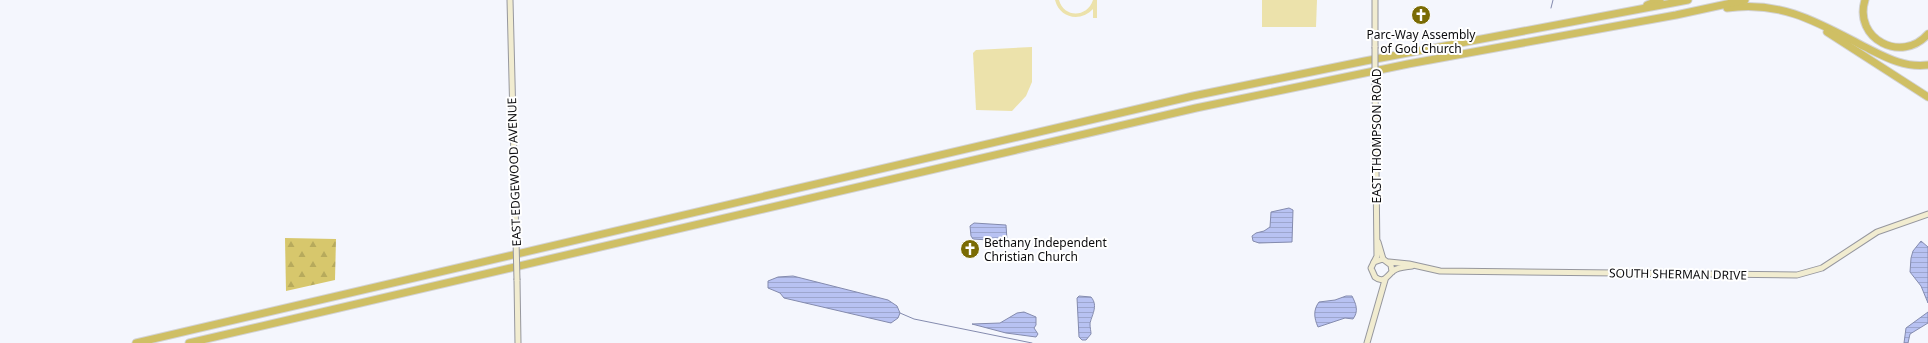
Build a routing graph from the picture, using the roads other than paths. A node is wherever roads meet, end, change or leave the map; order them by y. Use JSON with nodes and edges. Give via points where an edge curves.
{"nodes":[{"id":1,"x":510,"y":0,"type":"edge"},
{"id":2,"x":1375,"y":0,"type":"edge"},
{"id":3,"x":1660,"y":0,"type":"edge"},
{"id":4,"x":1688,"y":0,"type":"edge"},
{"id":5,"x":1745,"y":0,"type":"edge"},
{"id":6,"x":1864,"y":0,"type":"edge"},
{"id":7,"x":1634,"y":9,"type":"junction"},
{"id":8,"x":1676,"y":15,"type":"junction"},
{"id":9,"x":1800,"y":15,"type":"junction"},
{"id":10,"x":1928,"y":34,"type":"edge"},
{"id":11,"x":1928,"y":65,"type":"edge"},
{"id":12,"x":1928,"y":97,"type":"edge"},
{"id":13,"x":1928,"y":214,"type":"edge"},
{"id":14,"x":1376,"y":225,"type":"junction"},
{"id":15,"x":1384,"y":259,"type":"junction"},
{"id":16,"x":1374,"y":262,"type":"junction"},
{"id":17,"x":1389,"y":262,"type":"junction"},
{"id":18,"x":1414,"y":265,"type":"junction"},
{"id":19,"x":1392,"y":272,"type":"junction"},
{"id":20,"x":1378,"y":279,"type":"junction"},
{"id":21,"x":1384,"y":280,"type":"junction"},
{"id":22,"x":1378,"y":305,"type":"junction"},
{"id":23,"x":136,"y":343,"type":"edge"},
{"id":24,"x":189,"y":343,"type":"edge"},
{"id":25,"x":518,"y":343,"type":"edge"},
{"id":26,"x":1367,"y":343,"type":"edge"}],
"edges":[{"from":1,"to":25,"type":"main road","name":"EAST EDGEWOOD AVENUE","bridge":true},
{"from":2,"to":14,"type":"main road","name":"EAST THOMPSON ROAD","bridge":true},
{"from":3,"to":7,"type":"highway"},
{"from":4,"to":7,"type":"highway"},
{"from":5,"to":8,"type":"highway"},
{"from":6,"to":10,"type":"highway","via":[[1864,22],[1872,36],[1882,44],[1906,47],[1918,43]]},
{"from":7,"to":23,"type":"highway","via":[[1193,96]]},
{"from":8,"to":9,"type":"highway","via":[[1693,15],[1749,6],[1775,7]]},
{"from":8,"to":24,"type":"highway","via":[[1408,64],[1196,108]]},
{"from":9,"to":11,"type":"highway","via":[[1891,60]]},
{"from":9,"to":12,"type":"highway"},
{"from":13,"to":18,"type":"main road","name":"SOUTH SHERMAN DRIVE","via":[[1877,232],[1819,269],[1797,275],[1440,271]]},
{"from":14,"to":15,"type":"main road","name":"EAST THOMPSON ROAD"},
{"from":14,"to":16,"type":"main road","name":"EAST THOMPSON ROAD"},
{"from":15,"to":16,"type":"main road"},
{"from":15,"to":17,"type":"main road"},
{"from":16,"to":20,"type":"main road","via":[[1371,272]]},
{"from":17,"to":18,"type":"main road","name":"SOUTH SHERMAN DRIVE"},
{"from":17,"to":19,"type":"main road"},
{"from":18,"to":19,"type":"main road","name":"SOUTH SHERMAN DRIVE"},
{"from":19,"to":21,"type":"main road"},
{"from":20,"to":21,"type":"main road"},
{"from":20,"to":22,"type":"main road"},
{"from":21,"to":22,"type":"main road"},
{"from":22,"to":26,"type":"main road"}]}
